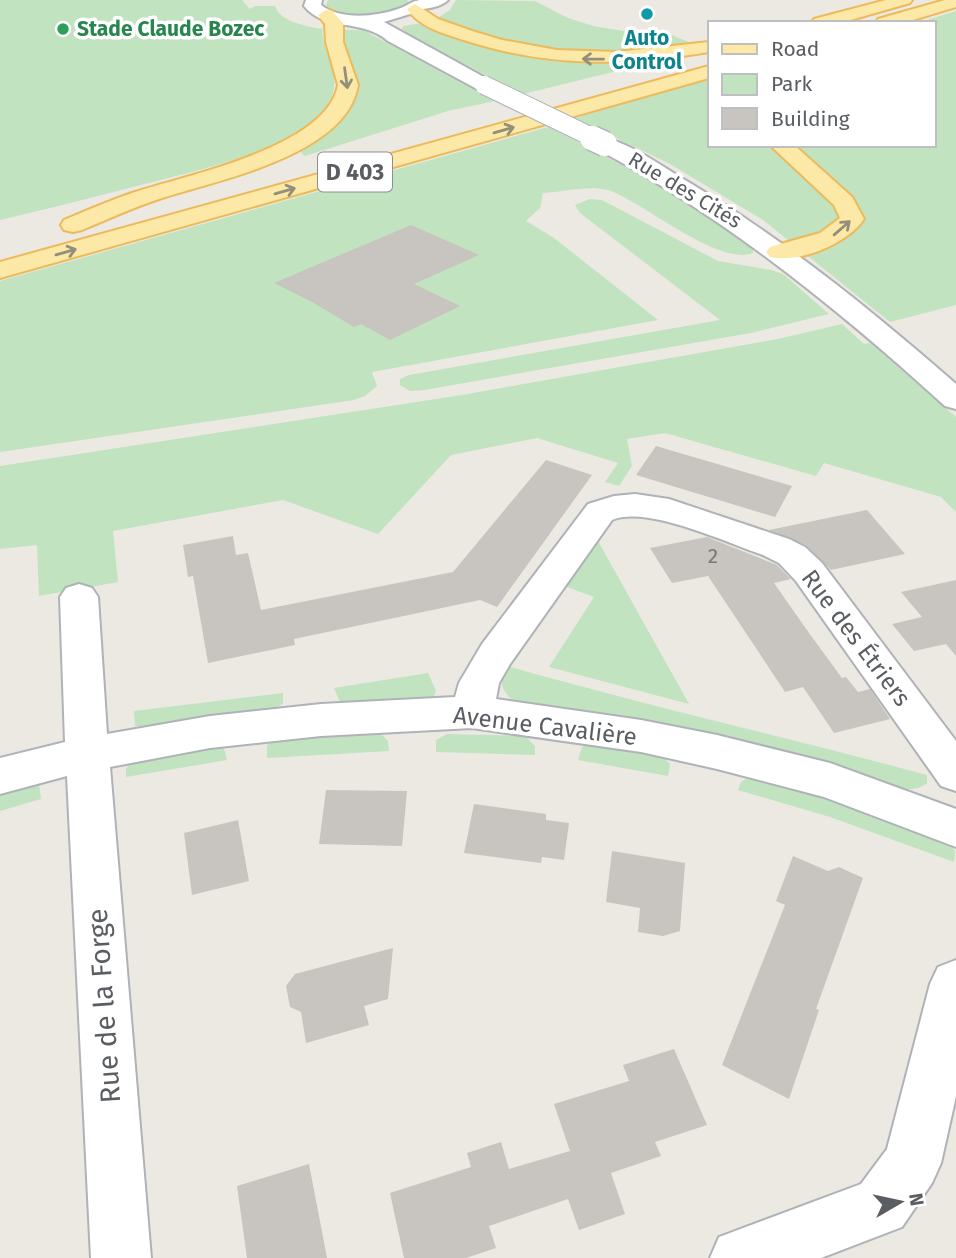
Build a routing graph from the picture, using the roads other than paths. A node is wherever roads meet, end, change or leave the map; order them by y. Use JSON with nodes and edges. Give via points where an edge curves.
{"nodes":[{"id":1,"x":440,"y":0,"type":"edge"},
{"id":2,"x":904,"y":0,"type":"edge"},
{"id":3,"x":956,"y":2,"type":"edge"},
{"id":4,"x":418,"y":5,"type":"edge"},
{"id":5,"x":320,"y":8,"type":"edge"},
{"id":6,"x":827,"y":21,"type":"edge"},
{"id":7,"x":891,"y":21,"type":"edge"},
{"id":8,"x":390,"y":22,"type":"junction"},
{"id":9,"x":708,"y":47,"type":"edge"},
{"id":10,"x":708,"y":53,"type":"edge"},
{"id":11,"x":708,"y":72,"type":"edge"},
{"id":12,"x":404,"y":135,"type":"dead end"},
{"id":13,"x":783,"y":147,"type":"edge"},
{"id":14,"x":299,"y":164,"type":"dead end"},
{"id":15,"x":73,"y":225,"type":"junction"},
{"id":16,"x":49,"y":231,"type":"dead end"},
{"id":17,"x":779,"y":252,"type":"junction"},
{"id":18,"x":0,"y":270,"type":"edge"},
{"id":19,"x":956,"y":400,"type":"edge"},
{"id":20,"x":79,"y":597,"type":"dead end"},
{"id":21,"x":472,"y":712,"type":"junction"},
{"id":22,"x":87,"y":754,"type":"junction"},
{"id":23,"x":956,"y":774,"type":"edge"},
{"id":24,"x":0,"y":776,"type":"edge"},
{"id":25,"x":956,"y":828,"type":"edge"},
{"id":26,"x":956,"y":985,"type":"edge"},
{"id":27,"x":121,"y":1258,"type":"edge"},
{"id":28,"x":740,"y":1258,"type":"edge"}],
"edges":[{"from":1,"to":4,"type":"street"},
{"from":2,"to":6,"type":"main road"},
{"from":3,"to":7,"type":"main road"},
{"from":4,"to":8,"type":"street"},
{"from":9,"to":4,"type":"main road","one_way":true,"via":[[626,59],[544,56],[506,49],[431,22],[421,17]]},
{"from":5,"to":8,"type":"street","name":"Rue des Cités","via":[[375,27]]},
{"from":5,"to":15,"type":"main road","one_way":true,"via":[[334,23],[334,42],[348,81],[342,102],[326,122],[268,156],[133,200]]},
{"from":8,"to":17,"type":"street","name":"Rue des Cités","bridge":true,"via":[[394,37],[699,195]]},
{"from":10,"to":12,"type":"main road","number":"D 403"},
{"from":18,"to":11,"type":"main road","number":"D 403","one_way":true},
{"from":17,"to":13,"type":"main road","one_way":true,"via":[[834,236],[852,219],[844,202]]},
{"from":14,"to":15,"type":"main road","number":"D 403"},
{"from":15,"to":16,"type":"main road","number":"D 403"},
{"from":17,"to":19,"type":"street","name":"Rue des Cités"},
{"from":20,"to":22,"type":"street","name":"Rue de la Forge"},
{"from":21,"to":22,"type":"street","name":"Avenue Cavalière","via":[[209,732]]},
{"from":21,"to":23,"type":"street","name":"Rue des Étriers","via":[[479,683],[496,654],[600,512],[615,505],[638,504],[792,555]]},
{"from":21,"to":25,"type":"street","name":"Avenue Cavalière","via":[[641,736],[717,752],[830,781]]},
{"from":22,"to":24,"type":"street","name":"Avenue Cavalière"},
{"from":22,"to":27,"type":"street","name":"Rue de la Forge"},
{"from":26,"to":28,"type":"street","via":[[912,1163],[881,1206]]}]}
